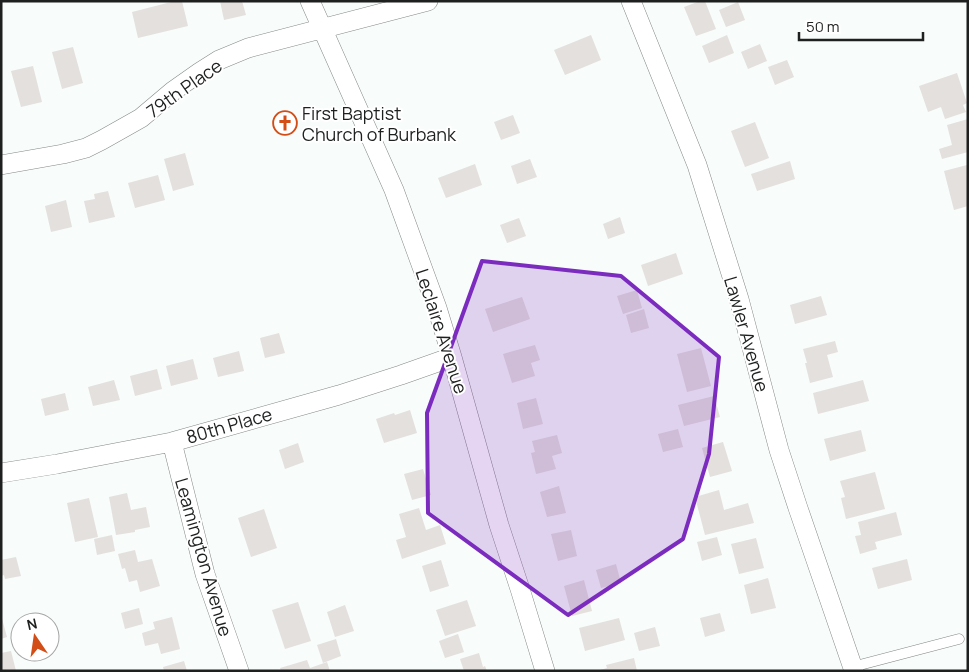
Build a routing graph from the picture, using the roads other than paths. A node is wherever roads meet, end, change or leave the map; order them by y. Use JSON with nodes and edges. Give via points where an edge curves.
{"nodes":[{"id":1,"x":310,"y":1,"type":"edge"},
{"id":2,"x":428,"y":1,"type":"edge"},
{"id":3,"x":631,"y":1,"type":"edge"},
{"id":4,"x":322,"y":30,"type":"junction"},
{"id":5,"x":1,"y":166,"type":"edge"},
{"id":6,"x":452,"y":356,"type":"junction"},
{"id":7,"x":172,"y":442,"type":"junction"},
{"id":8,"x":1,"y":473,"type":"edge"},
{"id":9,"x":960,"y":639,"type":"dead end"},
{"id":10,"x":853,"y":669,"type":"edge"},
{"id":11,"x":239,"y":671,"type":"edge"},
{"id":12,"x":545,"y":671,"type":"edge"}],
"edges":[{"from":1,"to":4,"type":"street","name":"Leclaire Avenue"},
{"from":2,"to":4,"type":"street","name":"79th Place"},
{"from":3,"to":10,"type":"street","name":"Lawler Avenue","via":[[697,166],[739,299],[779,450]]},
{"from":4,"to":5,"type":"street","name":"79th Place","via":[[248,48],[219,60],[172,91],[141,118],[86,148]]},
{"from":4,"to":6,"type":"street","name":"Leclaire Avenue","via":[[394,190]]},
{"from":6,"to":7,"type":"street","name":"80th Place","via":[[339,395]]},
{"from":6,"to":12,"type":"street","name":"Leclaire Avenue","via":[[498,525]]},
{"from":7,"to":8,"type":"street","name":"80th Place"},
{"from":7,"to":11,"type":"street","name":"Leamington Avenue","via":[[206,574]]},
{"from":9,"to":10,"type":"lane"}]}
